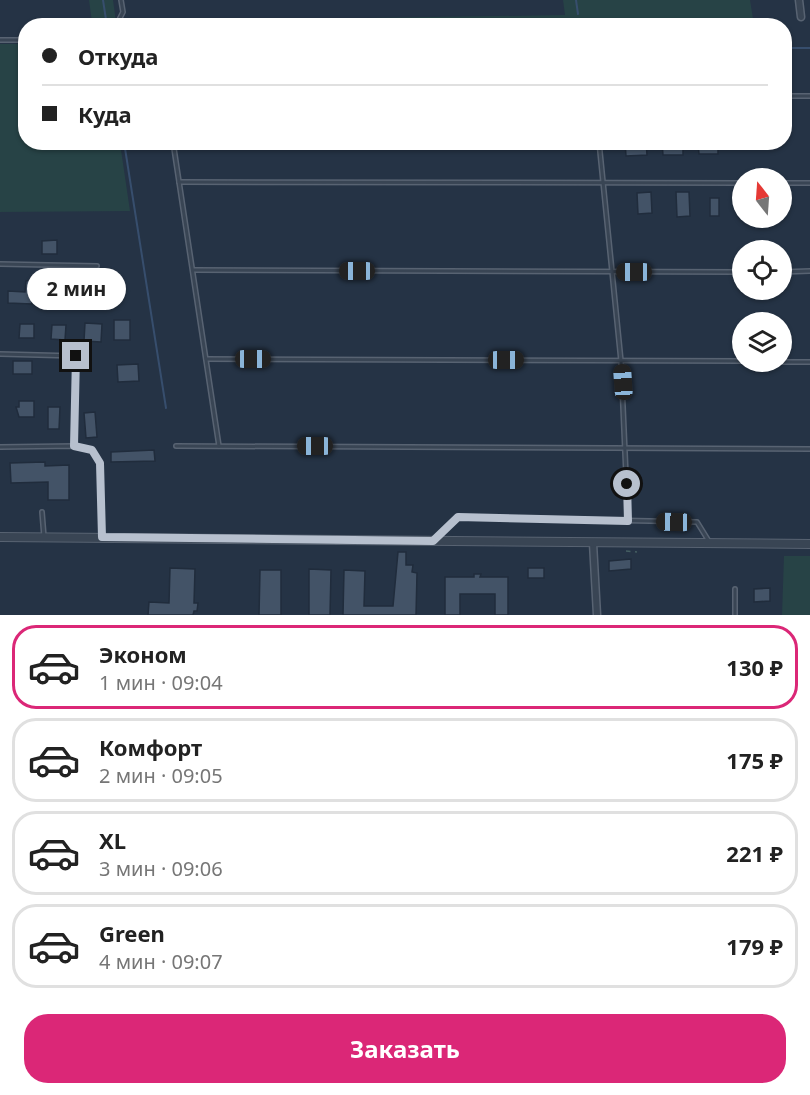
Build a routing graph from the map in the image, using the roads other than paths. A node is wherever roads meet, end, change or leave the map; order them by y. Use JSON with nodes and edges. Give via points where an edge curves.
{"nodes":[{"id":1,"x":121,"y":0,"type":"edge"},
{"id":2,"x":799,"y":0,"type":"edge"},
{"id":3,"x":801,"y":16,"type":"dead end"},
{"id":4,"x":120,"y":18,"type":"edge"},
{"id":5,"x":0,"y":40,"type":"edge"},
{"id":6,"x":18,"y":40,"type":"edge"},
{"id":7,"x":792,"y":96,"type":"edge"},
{"id":8,"x":810,"y":96,"type":"edge"},
{"id":9,"x":174,"y":150,"type":"edge"},
{"id":10,"x":600,"y":150,"type":"edge"},
{"id":11,"x":179,"y":182,"type":"junction"},
{"id":12,"x":732,"y":183,"type":"edge"},
{"id":13,"x":792,"y":183,"type":"edge"},
{"id":14,"x":810,"y":183,"type":"edge"},
{"id":15,"x":604,"y":184,"type":"junction"},
{"id":16,"x":0,"y":264,"type":"edge"},
{"id":17,"x":97,"y":266,"type":"dead end"},
{"id":18,"x":194,"y":270,"type":"junction"},
{"id":19,"x":732,"y":272,"type":"edge"},
{"id":20,"x":792,"y":272,"type":"edge"},
{"id":21,"x":810,"y":272,"type":"edge"},
{"id":22,"x":613,"y":273,"type":"junction"},
{"id":23,"x":0,"y":354,"type":"edge"},
{"id":24,"x":206,"y":359,"type":"junction"},
{"id":25,"x":621,"y":361,"type":"junction"},
{"id":26,"x":732,"y":361,"type":"edge"},
{"id":27,"x":792,"y":362,"type":"edge"},
{"id":28,"x":810,"y":362,"type":"edge"},
{"id":29,"x":74,"y":446,"type":"junction"},
{"id":30,"x":176,"y":446,"type":"dead end"},
{"id":31,"x":219,"y":446,"type":"junction"},
{"id":32,"x":0,"y":447,"type":"edge"},
{"id":33,"x":626,"y":448,"type":"junction"},
{"id":34,"x":810,"y":449,"type":"edge"},
{"id":35,"x":42,"y":512,"type":"dead end"},
{"id":36,"x":628,"y":521,"type":"junction"},
{"id":37,"x":0,"y":537,"type":"edge"},
{"id":38,"x":44,"y":537,"type":"junction"},
{"id":39,"x":102,"y":537,"type":"junction"},
{"id":40,"x":433,"y":541,"type":"junction"},
{"id":41,"x":593,"y":543,"type":"junction"},
{"id":42,"x":711,"y":544,"type":"junction"},
{"id":43,"x":810,"y":544,"type":"edge"},
{"id":44,"x":735,"y":589,"type":"dead end"},
{"id":45,"x":597,"y":615,"type":"edge"},
{"id":46,"x":735,"y":615,"type":"edge"}],
"edges":[{"from":1,"to":4,"type":"lane"},
{"from":2,"to":3,"type":"street"},
{"from":5,"to":6,"type":"lane"},
{"from":7,"to":8,"type":"lane"},
{"from":9,"to":11,"type":"lane"},
{"from":10,"to":15,"type":"lane"},
{"from":11,"to":15,"type":"lane"},
{"from":11,"to":18,"type":"lane"},
{"from":12,"to":15,"type":"lane"},
{"from":13,"to":14,"type":"lane"},
{"from":15,"to":22,"type":"lane"},
{"from":16,"to":17,"type":"lane"},
{"from":18,"to":22,"type":"lane"},
{"from":18,"to":24,"type":"lane"},
{"from":19,"to":22,"type":"lane"},
{"from":20,"to":21,"type":"lane"},
{"from":22,"to":25,"type":"lane"},
{"from":23,"to":29,"type":"lane","via":[[76,356]]},
{"from":24,"to":25,"type":"lane"},
{"from":24,"to":31,"type":"lane"},
{"from":25,"to":26,"type":"lane"},
{"from":25,"to":33,"type":"lane"},
{"from":27,"to":28,"type":"lane"},
{"from":29,"to":32,"type":"lane"},
{"from":29,"to":39,"type":"lane","via":[[92,450],[100,463]]},
{"from":30,"to":31,"type":"lane"},
{"from":31,"to":33,"type":"lane"},
{"from":33,"to":34,"type":"lane"},
{"from":33,"to":36,"type":"lane"},
{"from":35,"to":38,"type":"lane"},
{"from":36,"to":40,"type":"lane","via":[[458,517]]},
{"from":36,"to":42,"type":"lane","via":[[697,522]]},
{"from":37,"to":38,"type":"street"},
{"from":38,"to":39,"type":"street"},
{"from":39,"to":40,"type":"street"},
{"from":40,"to":41,"type":"street"},
{"from":41,"to":42,"type":"street"},
{"from":41,"to":45,"type":"street"},
{"from":42,"to":43,"type":"street"},
{"from":44,"to":46,"type":"lane"}]}
